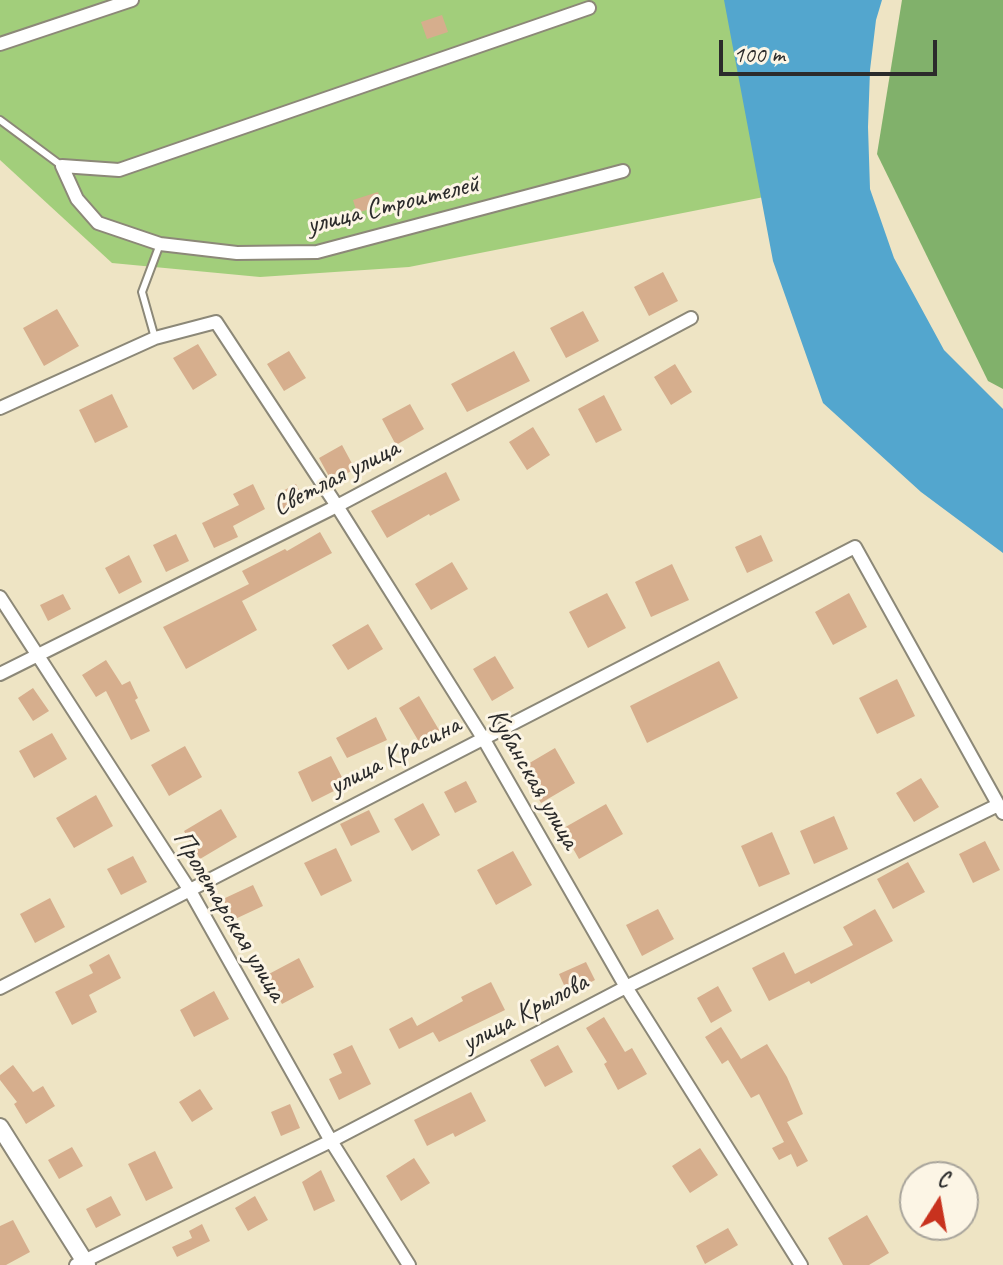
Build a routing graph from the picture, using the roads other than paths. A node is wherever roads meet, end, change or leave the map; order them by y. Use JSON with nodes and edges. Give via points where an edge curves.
{"nodes":[{"id":1,"x":132,"y":0,"type":"edge"},
{"id":2,"x":589,"y":8,"type":"dead end"},
{"id":3,"x":0,"y":44,"type":"edge"},
{"id":4,"x":0,"y":120,"type":"edge"},
{"id":5,"x":62,"y":166,"type":"junction"},
{"id":6,"x":623,"y":171,"type":"dead end"},
{"id":7,"x":160,"y":244,"type":"junction"},
{"id":8,"x":691,"y":318,"type":"dead end"},
{"id":9,"x":155,"y":338,"type":"junction"},
{"id":10,"x":0,"y":408,"type":"edge"},
{"id":11,"x":337,"y":506,"type":"junction"},
{"id":12,"x":0,"y":597,"type":"edge"},
{"id":13,"x":36,"y":656,"type":"junction"},
{"id":14,"x":0,"y":674,"type":"edge"},
{"id":15,"x":483,"y":738,"type":"junction"},
{"id":16,"x":1001,"y":809,"type":"edge"},
{"id":17,"x":189,"y":889,"type":"junction"},
{"id":18,"x":626,"y":987,"type":"junction"},
{"id":19,"x":0,"y":988,"type":"edge"},
{"id":20,"x":0,"y":1127,"type":"edge"},
{"id":21,"x":331,"y":1141,"type":"junction"},
{"id":22,"x":82,"y":1264,"type":"edge"},
{"id":23,"x":409,"y":1265,"type":"edge"},
{"id":24,"x":801,"y":1265,"type":"edge"}],
"edges":[{"from":1,"to":3,"type":"street"},
{"from":2,"to":5,"type":"street","via":[[119,170]]},
{"from":4,"to":5,"type":"lane"},
{"from":5,"to":7,"type":"street","name":"улица Строителей","via":[[77,199],[98,223]]},
{"from":6,"to":7,"type":"street","name":"улица Строителей","via":[[317,252],[237,253]]},
{"from":7,"to":9,"type":"lane","via":[[142,292]]},
{"from":8,"to":11,"type":"street","name":"Светлая улица"},
{"from":9,"to":10,"type":"street"},
{"from":9,"to":11,"type":"street","name":"Кубанская улица","via":[[216,322]]},
{"from":11,"to":13,"type":"street","name":"Светлая улица"},
{"from":11,"to":15,"type":"street","name":"Кубанская улица"},
{"from":12,"to":13,"type":"street","name":"Пролетарская улица"},
{"from":13,"to":14,"type":"street","name":"Светлая улица"},
{"from":13,"to":17,"type":"street","name":"Пролетарская улица"},
{"from":15,"to":16,"type":"street","name":"улица Красина","via":[[855,547]]},
{"from":15,"to":17,"type":"street","name":"улица Красина"},
{"from":15,"to":18,"type":"street","name":"Кубанская улица"},
{"from":16,"to":18,"type":"street","name":"улица Крылова"},
{"from":17,"to":19,"type":"street","name":"улица Красина"},
{"from":17,"to":21,"type":"street","name":"Пролетарская улица"},
{"from":18,"to":21,"type":"street","name":"улица Крылова"},
{"from":18,"to":24,"type":"street","name":"Кубанская улица"},
{"from":20,"to":22,"type":"street"},
{"from":21,"to":22,"type":"street","name":"улица Крылова"},
{"from":21,"to":23,"type":"street","name":"Пролетарская улица"}]}
